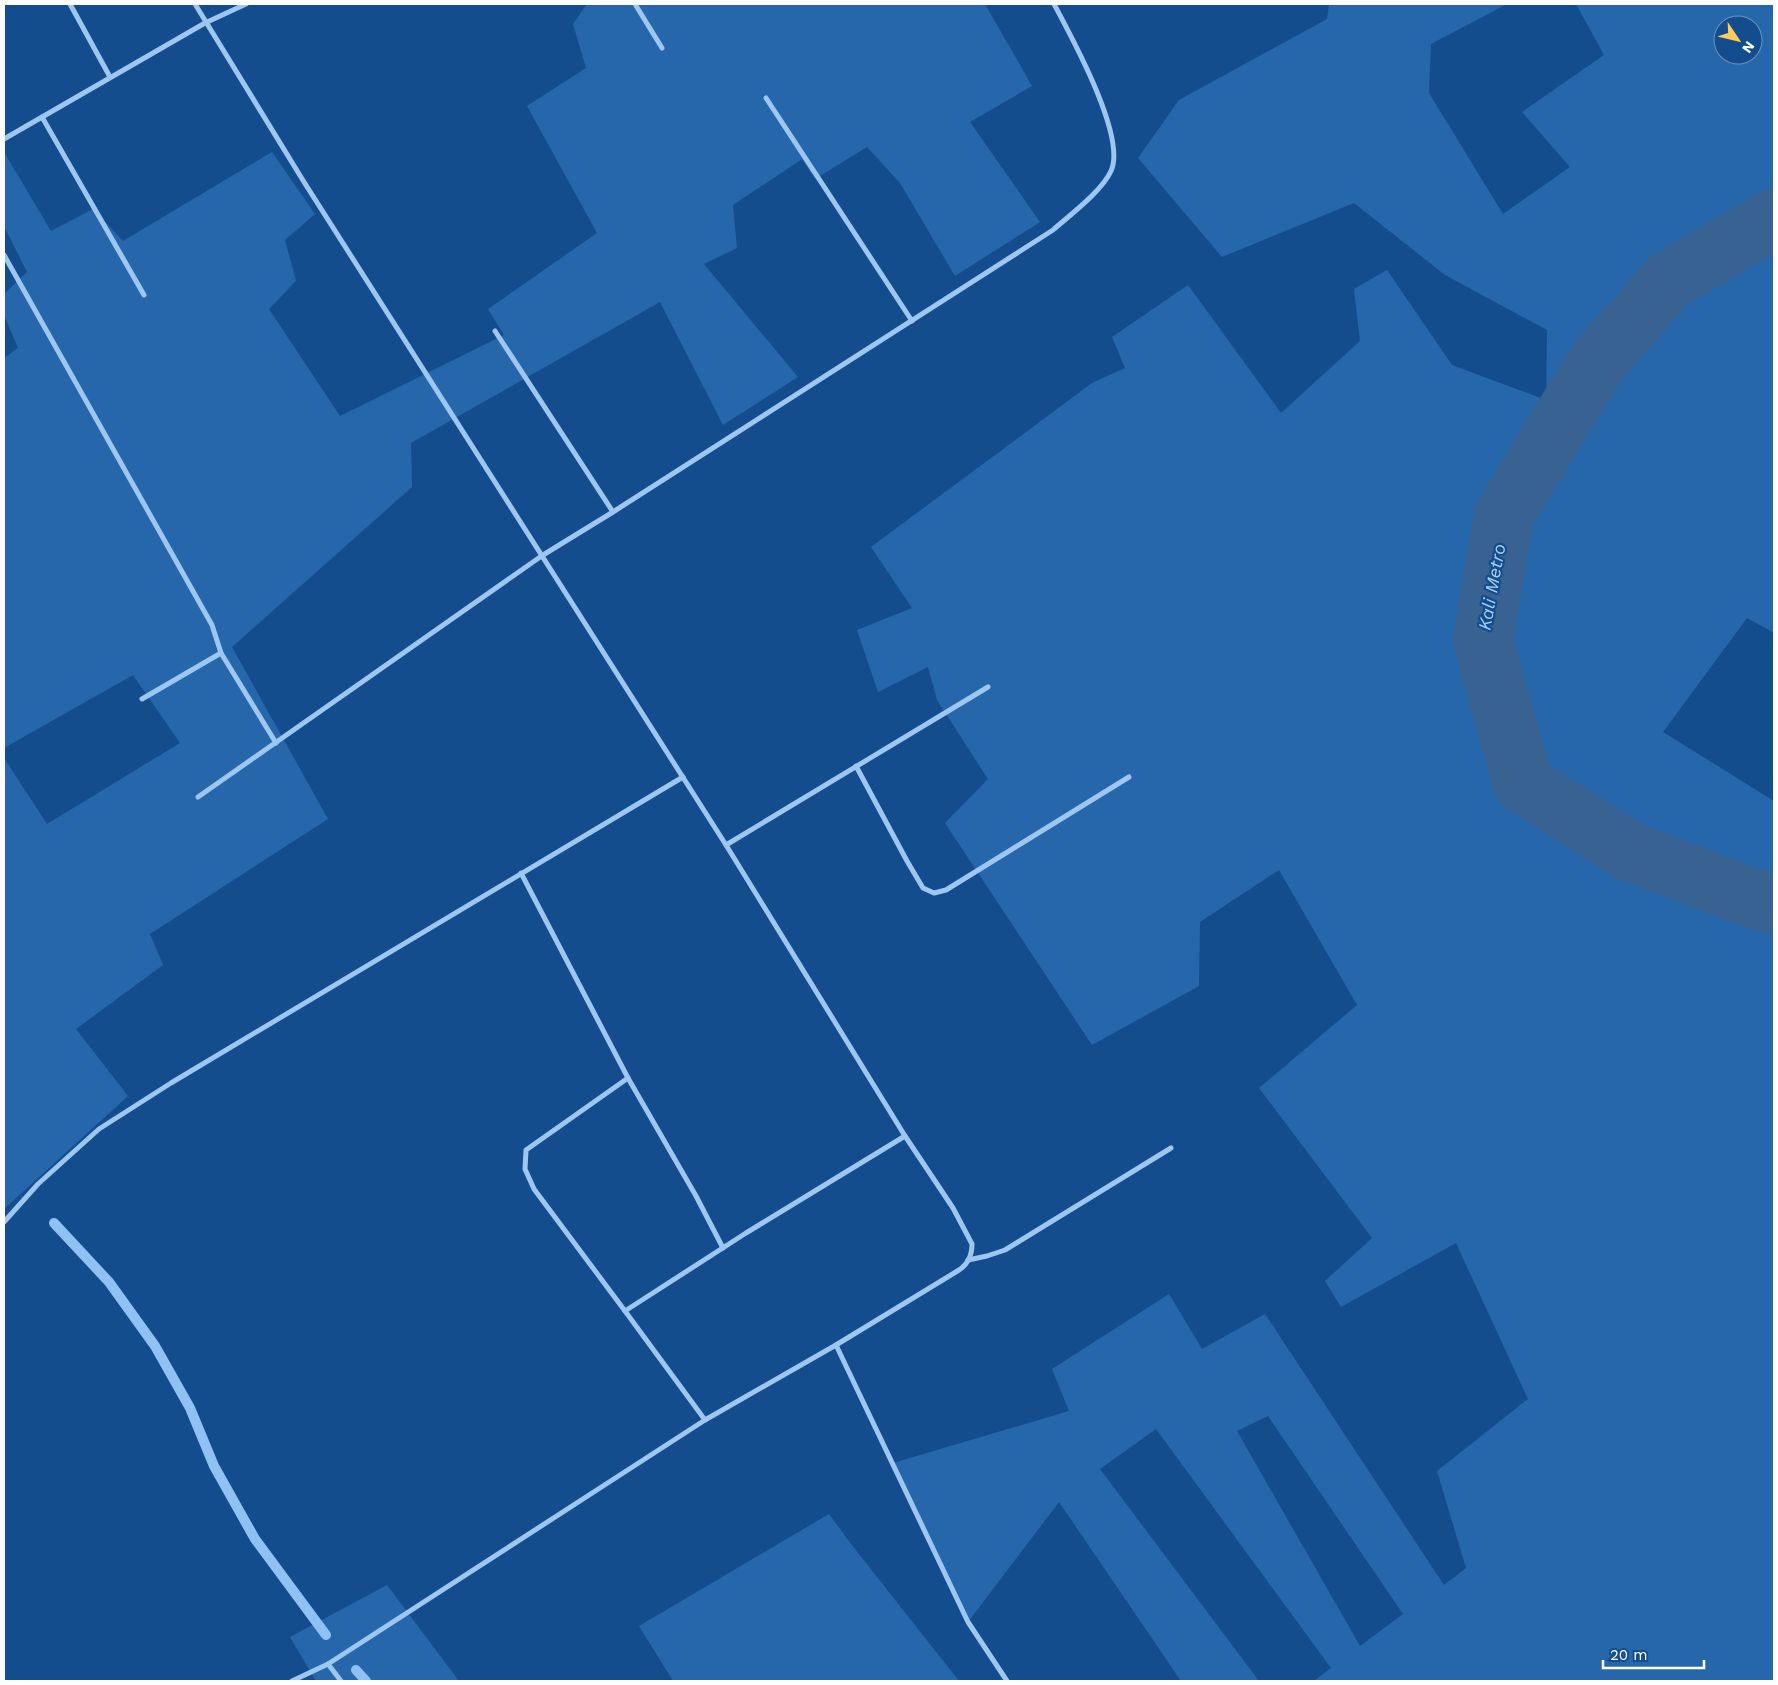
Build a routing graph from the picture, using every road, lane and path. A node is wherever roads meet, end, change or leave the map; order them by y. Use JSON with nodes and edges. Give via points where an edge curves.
{"nodes":[{"id":1,"x":70,"y":4,"type":"edge"},
{"id":2,"x":195,"y":4,"type":"edge"},
{"id":3,"x":246,"y":4,"type":"edge"},
{"id":4,"x":635,"y":4,"type":"edge"},
{"id":5,"x":1054,"y":4,"type":"edge"},
{"id":6,"x":205,"y":23,"type":"junction"},
{"id":7,"x":662,"y":48,"type":"dead end"},
{"id":8,"x":110,"y":77,"type":"junction"},
{"id":9,"x":766,"y":98,"type":"dead end"},
{"id":10,"x":42,"y":117,"type":"junction"},
{"id":11,"x":4,"y":140,"type":"edge"},
{"id":12,"x":4,"y":255,"type":"edge"},
{"id":13,"x":144,"y":295,"type":"dead end"},
{"id":14,"x":912,"y":321,"type":"junction"},
{"id":15,"x":495,"y":331,"type":"dead end"},
{"id":16,"x":613,"y":512,"type":"junction"},
{"id":17,"x":543,"y":555,"type":"junction"},
{"id":18,"x":221,"y":653,"type":"junction"},
{"id":19,"x":988,"y":687,"type":"dead end"},
{"id":20,"x":142,"y":699,"type":"dead end"},
{"id":21,"x":276,"y":743,"type":"junction"},
{"id":22,"x":856,"y":766,"type":"junction"},
{"id":23,"x":683,"y":777,"type":"junction"},
{"id":24,"x":1129,"y":777,"type":"dead end"},
{"id":25,"x":198,"y":797,"type":"dead end"},
{"id":26,"x":726,"y":845,"type":"junction"},
{"id":27,"x":521,"y":873,"type":"junction"},
{"id":28,"x":628,"y":1078,"type":"junction"},
{"id":29,"x":906,"y":1136,"type":"junction"},
{"id":30,"x":1171,"y":1148,"type":"dead end"},
{"id":31,"x":4,"y":1222,"type":"edge"},
{"id":32,"x":723,"y":1248,"type":"junction"},
{"id":33,"x":968,"y":1260,"type":"junction"},
{"id":34,"x":625,"y":1311,"type":"junction"},
{"id":35,"x":836,"y":1345,"type":"junction"},
{"id":36,"x":706,"y":1420,"type":"junction"},
{"id":37,"x":328,"y":1664,"type":"junction"},
{"id":38,"x":292,"y":1681,"type":"edge"},
{"id":39,"x":341,"y":1681,"type":"edge"},
{"id":40,"x":1007,"y":1681,"type":"edge"}],
"edges":[{"from":1,"to":8,"type":"street"},
{"from":2,"to":6,"type":"street"},
{"from":3,"to":6,"type":"street"},
{"from":4,"to":7,"type":"street"},
{"from":5,"to":14,"type":"street","via":[[1108,120],[1114,152],[1112,170],[1090,197],[1053,230]]},
{"from":6,"to":8,"type":"street"},
{"from":6,"to":17,"type":"street"},
{"from":8,"to":10,"type":"street"},
{"from":9,"to":14,"type":"street"},
{"from":10,"to":11,"type":"street"},
{"from":10,"to":13,"type":"street"},
{"from":12,"to":18,"type":"street","via":[[212,625]]},
{"from":14,"to":16,"type":"street"},
{"from":15,"to":16,"type":"street"},
{"from":16,"to":17,"type":"street"},
{"from":17,"to":21,"type":"street"},
{"from":17,"to":23,"type":"street"},
{"from":18,"to":20,"type":"street"},
{"from":18,"to":21,"type":"street"},
{"from":19,"to":22,"type":"street"},
{"from":21,"to":25,"type":"street"},
{"from":22,"to":24,"type":"street","via":[[906,862],[923,888],[934,893],[946,890]]},
{"from":22,"to":26,"type":"street"},
{"from":23,"to":26,"type":"street"},
{"from":23,"to":27,"type":"street"},
{"from":26,"to":29,"type":"street"},
{"from":27,"to":28,"type":"street"},
{"from":27,"to":31,"type":"street","via":[[99,1129],[38,1184]]},
{"from":28,"to":32,"type":"street"},
{"from":28,"to":34,"type":"street","via":[[526,1150],[525,1169],[534,1189]]},
{"from":29,"to":32,"type":"street"},
{"from":29,"to":33,"type":"street","via":[[971,1242]]},
{"from":30,"to":33,"type":"street","via":[[1005,1250]]},
{"from":32,"to":34,"type":"street"},
{"from":33,"to":35,"type":"street","via":[[959,1270]]},
{"from":34,"to":36,"type":"street"},
{"from":35,"to":36,"type":"street"},
{"from":35,"to":40,"type":"street","via":[[968,1622]]},
{"from":36,"to":37,"type":"street"},
{"from":37,"to":38,"type":"street"},
{"from":37,"to":39,"type":"street"}]}
